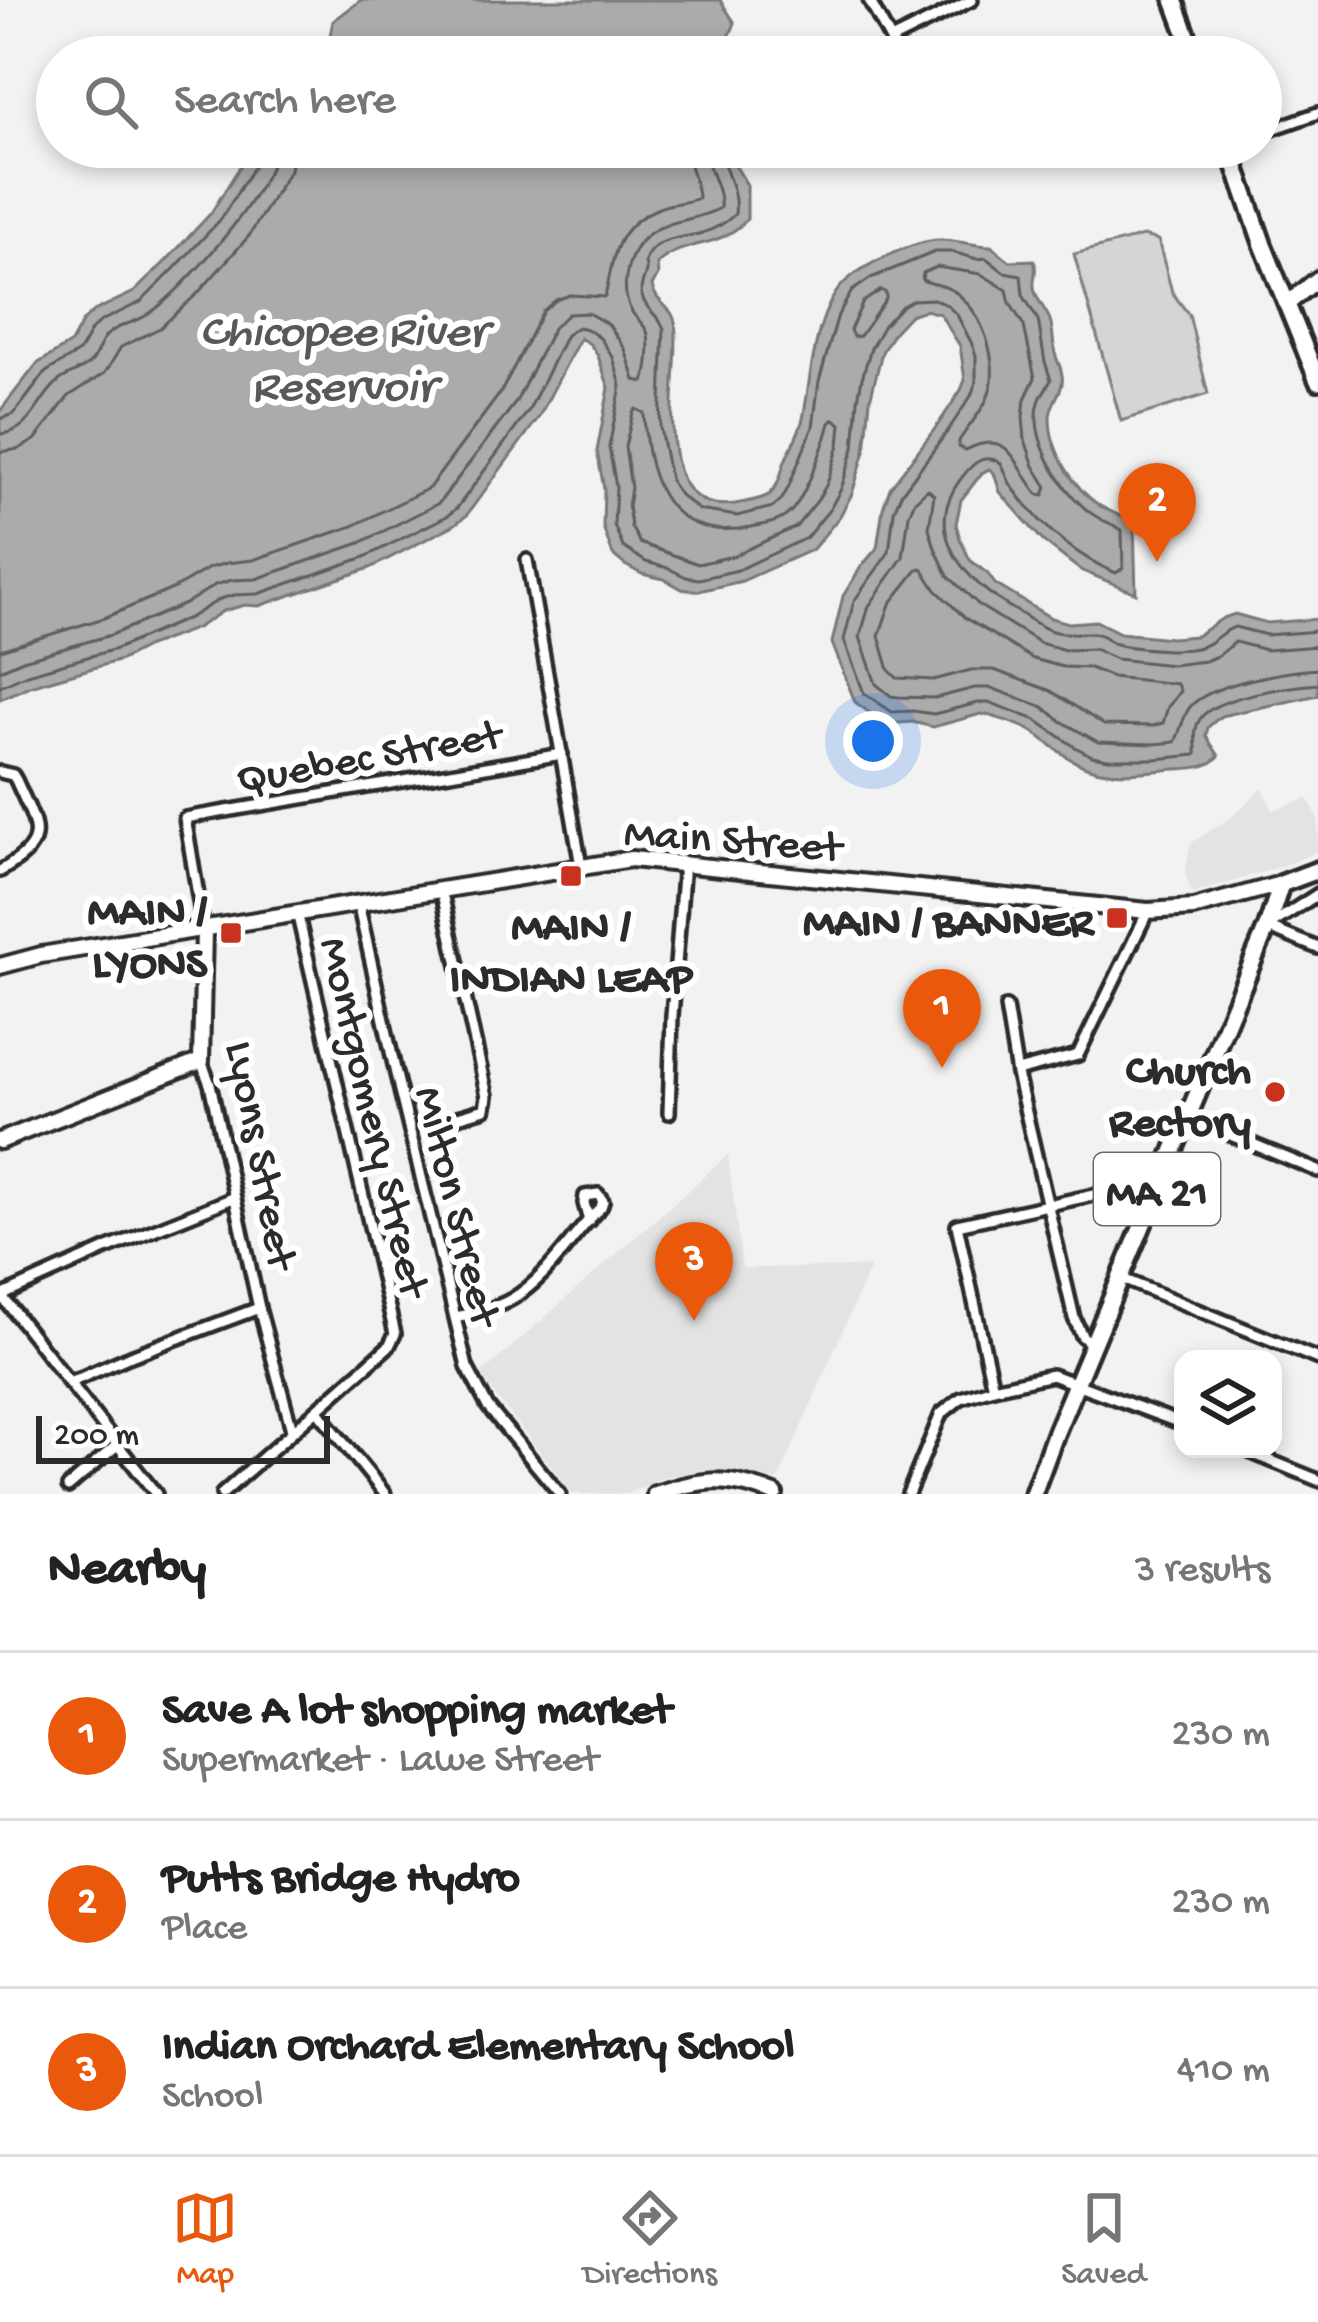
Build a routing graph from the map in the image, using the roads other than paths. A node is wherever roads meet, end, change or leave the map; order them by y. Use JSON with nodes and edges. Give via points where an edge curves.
{"nodes":[{"id":1,"x":869,"y":0,"type":"edge"},
{"id":2,"x":972,"y":0,"type":"edge"},
{"id":3,"x":1174,"y":0,"type":"edge"},
{"id":4,"x":889,"y":36,"type":"edge"},
{"id":5,"x":899,"y":36,"type":"edge"},
{"id":6,"x":1188,"y":36,"type":"edge"},
{"id":7,"x":1318,"y":113,"type":"edge"},
{"id":8,"x":1282,"y":126,"type":"edge"},
{"id":9,"x":1237,"y":168,"type":"edge"},
{"id":10,"x":1318,"y":279,"type":"edge"},
{"id":11,"x":1287,"y":304,"type":"junction"},
{"id":12,"x":1316,"y":371,"type":"edge"},
{"id":13,"x":527,"y":560,"type":"dead end"},
{"id":14,"x":562,"y":754,"type":"junction"},
{"id":15,"x":3,"y":772,"type":"edge"},
{"id":16,"x":185,"y":818,"type":"joint"},
{"id":17,"x":684,"y":862,"type":"junction"},
{"id":18,"x":581,"y":866,"type":"junction"},
{"id":19,"x":1318,"y":870,"type":"edge"},
{"id":20,"x":0,"y":872,"type":"edge"},
{"id":21,"x":1281,"y":884,"type":"junction"},
{"id":22,"x":441,"y":889,"type":"junction"},
{"id":23,"x":1318,"y":894,"type":"edge"},
{"id":24,"x":358,"y":903,"type":"junction"},
{"id":25,"x":1148,"y":911,"type":"junction"},
{"id":26,"x":297,"y":912,"type":"junction"},
{"id":27,"x":1267,"y":927,"type":"junction"},
{"id":28,"x":204,"y":931,"type":"junction"},
{"id":29,"x":1318,"y":948,"type":"edge"},
{"id":30,"x":0,"y":966,"type":"edge"},
{"id":31,"x":1006,"y":1007,"type":"dead end"},
{"id":32,"x":201,"y":1061,"type":"junction"},
{"id":33,"x":1017,"y":1071,"type":"junction"},
{"id":34,"x":669,"y":1113,"type":"dead end"},
{"id":35,"x":1187,"y":1117,"type":"junction"},
{"id":36,"x":451,"y":1119,"type":"dead end"},
{"id":37,"x":0,"y":1141,"type":"edge"},
{"id":38,"x":1318,"y":1171,"type":"edge"},
{"id":39,"x":1159,"y":1184,"type":"junction"},
{"id":40,"x":233,"y":1198,"type":"junction"},
{"id":41,"x":1048,"y":1204,"type":"junction"},
{"id":42,"x":589,"y":1221,"type":"dead end"},
{"id":43,"x":1120,"y":1278,"type":"junction"},
{"id":44,"x":1,"y":1295,"type":"edge"},
{"id":45,"x":259,"y":1308,"type":"junction"},
{"id":46,"x":456,"y":1317,"type":"junction"},
{"id":47,"x":1093,"y":1346,"type":"junction"},
{"id":48,"x":1318,"y":1359,"type":"edge"},
{"id":49,"x":69,"y":1383,"type":"junction"},
{"id":50,"x":1078,"y":1383,"type":"junction"},
{"id":51,"x":993,"y":1388,"type":"junction"},
{"id":52,"x":317,"y":1410,"type":"junction"},
{"id":53,"x":1174,"y":1420,"type":"edge"},
{"id":54,"x":292,"y":1430,"type":"junction"},
{"id":55,"x":117,"y":1445,"type":"junction"},
{"id":56,"x":1264,"y":1458,"type":"edge"},
{"id":57,"x":1318,"y":1480,"type":"edge"},
{"id":58,"x":68,"y":1486,"type":"dead end"},
{"id":59,"x":157,"y":1494,"type":"edge"},
{"id":60,"x":223,"y":1494,"type":"edge"},
{"id":61,"x":385,"y":1494,"type":"edge"},
{"id":62,"x":560,"y":1494,"type":"edge"},
{"id":63,"x":655,"y":1494,"type":"edge"},
{"id":64,"x":775,"y":1494,"type":"edge"},
{"id":65,"x":908,"y":1494,"type":"edge"},
{"id":66,"x":1033,"y":1494,"type":"edge"}],
"edges":[{"from":1,"to":4,"type":"street"},
{"from":2,"to":5,"type":"street"},
{"from":3,"to":6,"type":"main road"},
{"from":7,"to":8,"type":"street"},
{"from":9,"to":11,"type":"main road"},
{"from":10,"to":11,"type":"main road"},
{"from":11,"to":12,"type":"main road"},
{"from":13,"to":14,"type":"street"},
{"from":14,"to":16,"type":"street","name":"Quebec Street"},
{"from":14,"to":18,"type":"street"},
{"from":15,"to":20,"type":"street","via":[[16,780],[36,832],[29,854]]},
{"from":16,"to":28,"type":"street","name":"Lyons Street"},
{"from":17,"to":18,"type":"main road","name":"Main Street"},
{"from":17,"to":25,"type":"main road","name":"Main Street"},
{"from":17,"to":34,"type":"street"},
{"from":18,"to":22,"type":"main road","name":"Main Street"},
{"from":19,"to":21,"type":"main road","name":"Main Street"},
{"from":21,"to":25,"type":"main road","name":"Main Street","via":[[1193,908]]},
{"from":21,"to":27,"type":"main road","number":"MA 21"},
{"from":22,"to":24,"type":"main road","name":"Main Street"},
{"from":22,"to":36,"type":"street","via":[[487,1096],[484,1109]]},
{"from":23,"to":27,"type":"street"},
{"from":24,"to":26,"type":"main road","name":"Main Street"},
{"from":24,"to":46,"type":"street","name":"Milton Street"},
{"from":25,"to":33,"type":"street","via":[[1078,1055]]},
{"from":26,"to":28,"type":"main road","name":"Main Street"},
{"from":26,"to":52,"type":"street","name":"Montgomery Street","via":[[395,1334]]},
{"from":27,"to":29,"type":"street"},
{"from":27,"to":35,"type":"main road","number":"MA 21"},
{"from":28,"to":30,"type":"main road","name":"Main Street"},
{"from":28,"to":32,"type":"main road","name":"Lyons Street"},
{"from":31,"to":33,"type":"street"},
{"from":32,"to":37,"type":"main road"},
{"from":32,"to":40,"type":"street","name":"Lyons Street"},
{"from":33,"to":41,"type":"street"},
{"from":35,"to":38,"type":"street"},
{"from":35,"to":39,"type":"main road","number":"MA 21"},
{"from":39,"to":41,"type":"street"},
{"from":39,"to":43,"type":"main road","number":"MA 21"},
{"from":40,"to":44,"type":"street"},
{"from":40,"to":45,"type":"street","name":"Lyons Street"},
{"from":41,"to":47,"type":"street","via":[[1074,1318]]},
{"from":41,"to":51,"type":"street","via":[[957,1225]]},
{"from":42,"to":46,"type":"street","via":[[519,1294]]},
{"from":43,"to":47,"type":"main road","number":"MA 21"},
{"from":43,"to":48,"type":"street"},
{"from":44,"to":49,"type":"street"},
{"from":45,"to":49,"type":"street"},
{"from":45,"to":54,"type":"street","name":"Lyons Street"},
{"from":46,"to":62,"type":"street","name":"Milton Street","via":[[477,1390]]},
{"from":47,"to":50,"type":"main road","number":"MA 21"},
{"from":49,"to":55,"type":"street"},
{"from":50,"to":51,"type":"street","via":[[1052,1375]]},
{"from":50,"to":53,"type":"street"},
{"from":50,"to":66,"type":"main road","number":"MA 21"},
{"from":51,"to":65,"type":"street","via":[[946,1408]]},
{"from":52,"to":54,"type":"street"},
{"from":52,"to":61,"type":"street"},
{"from":54,"to":60,"type":"street"},
{"from":55,"to":58,"type":"street"},
{"from":55,"to":59,"type":"street"},
{"from":56,"to":57,"type":"street"},
{"from":63,"to":64,"type":"main road","via":[[697,1481],[741,1481]]}]}
